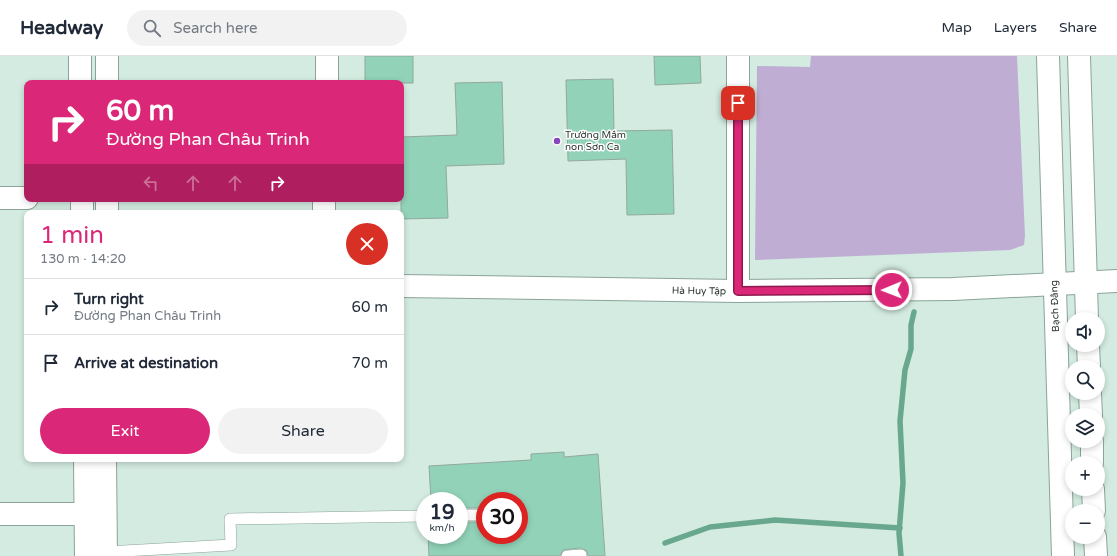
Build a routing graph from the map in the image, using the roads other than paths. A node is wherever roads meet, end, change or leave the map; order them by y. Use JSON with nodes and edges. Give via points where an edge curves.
{"nodes":[{"id":1,"x":80,"y":56,"type":"edge"},
{"id":2,"x":107,"y":56,"type":"edge"},
{"id":3,"x":327,"y":56,"type":"edge"},
{"id":4,"x":738,"y":56,"type":"edge"},
{"id":5,"x":1048,"y":56,"type":"edge"},
{"id":6,"x":1079,"y":56,"type":"edge"},
{"id":7,"x":80,"y":80,"type":"edge"},
{"id":8,"x":107,"y":80,"type":"edge"},
{"id":9,"x":327,"y":80,"type":"edge"},
{"id":10,"x":0,"y":198,"type":"edge"},
{"id":11,"x":24,"y":198,"type":"edge"},
{"id":12,"x":1117,"y":281,"type":"edge"},
{"id":13,"x":1086,"y":282,"type":"junction"},
{"id":14,"x":1054,"y":283,"type":"junction"},
{"id":15,"x":404,"y":286,"type":"edge"},
{"id":16,"x":738,"y":291,"type":"junction"},
{"id":17,"x":1087,"y":312,"type":"edge"},
{"id":18,"x":85,"y":462,"type":"edge"},
{"id":19,"x":105,"y":462,"type":"edge"},
{"id":20,"x":0,"y":514,"type":"edge"},
{"id":21,"x":86,"y":514,"type":"junction"},
{"id":22,"x":416,"y":516,"type":"edge"},
{"id":23,"x":1095,"y":544,"type":"edge"},
{"id":24,"x":99,"y":555,"type":"edge"},
{"id":25,"x":581,"y":555,"type":"edge"},
{"id":26,"x":567,"y":556,"type":"edge"},
{"id":27,"x":1063,"y":556,"type":"edge"},
{"id":28,"x":1096,"y":556,"type":"edge"}],
"edges":[{"from":1,"to":7,"type":"street"},
{"from":2,"to":8,"type":"street"},
{"from":3,"to":9,"type":"street"},
{"from":4,"to":16,"type":"street"},
{"from":5,"to":14,"type":"street","name":"Bạch Đằng"},
{"from":6,"to":13,"type":"street"},
{"from":10,"to":11,"type":"street"},
{"from":12,"to":13,"type":"street","name":"Hà Huy Tập"},
{"from":13,"to":14,"type":"street","name":"Hà Huy Tập"},
{"from":13,"to":17,"type":"street"},
{"from":14,"to":16,"type":"street","name":"Hà Huy Tập","via":[[953,289]]},
{"from":14,"to":27,"type":"street","name":"Bạch Đằng"},
{"from":15,"to":16,"type":"street","name":"Hà Huy Tập"},
{"from":18,"to":21,"type":"street"},
{"from":19,"to":24,"type":"street"},
{"from":20,"to":21,"type":"street"},
{"from":21,"to":24,"type":"street"},
{"from":22,"to":24,"type":"lane","via":[[230,519],[231,545]]},
{"from":23,"to":28,"type":"street"},
{"from":25,"to":26,"type":"lane"}]}
